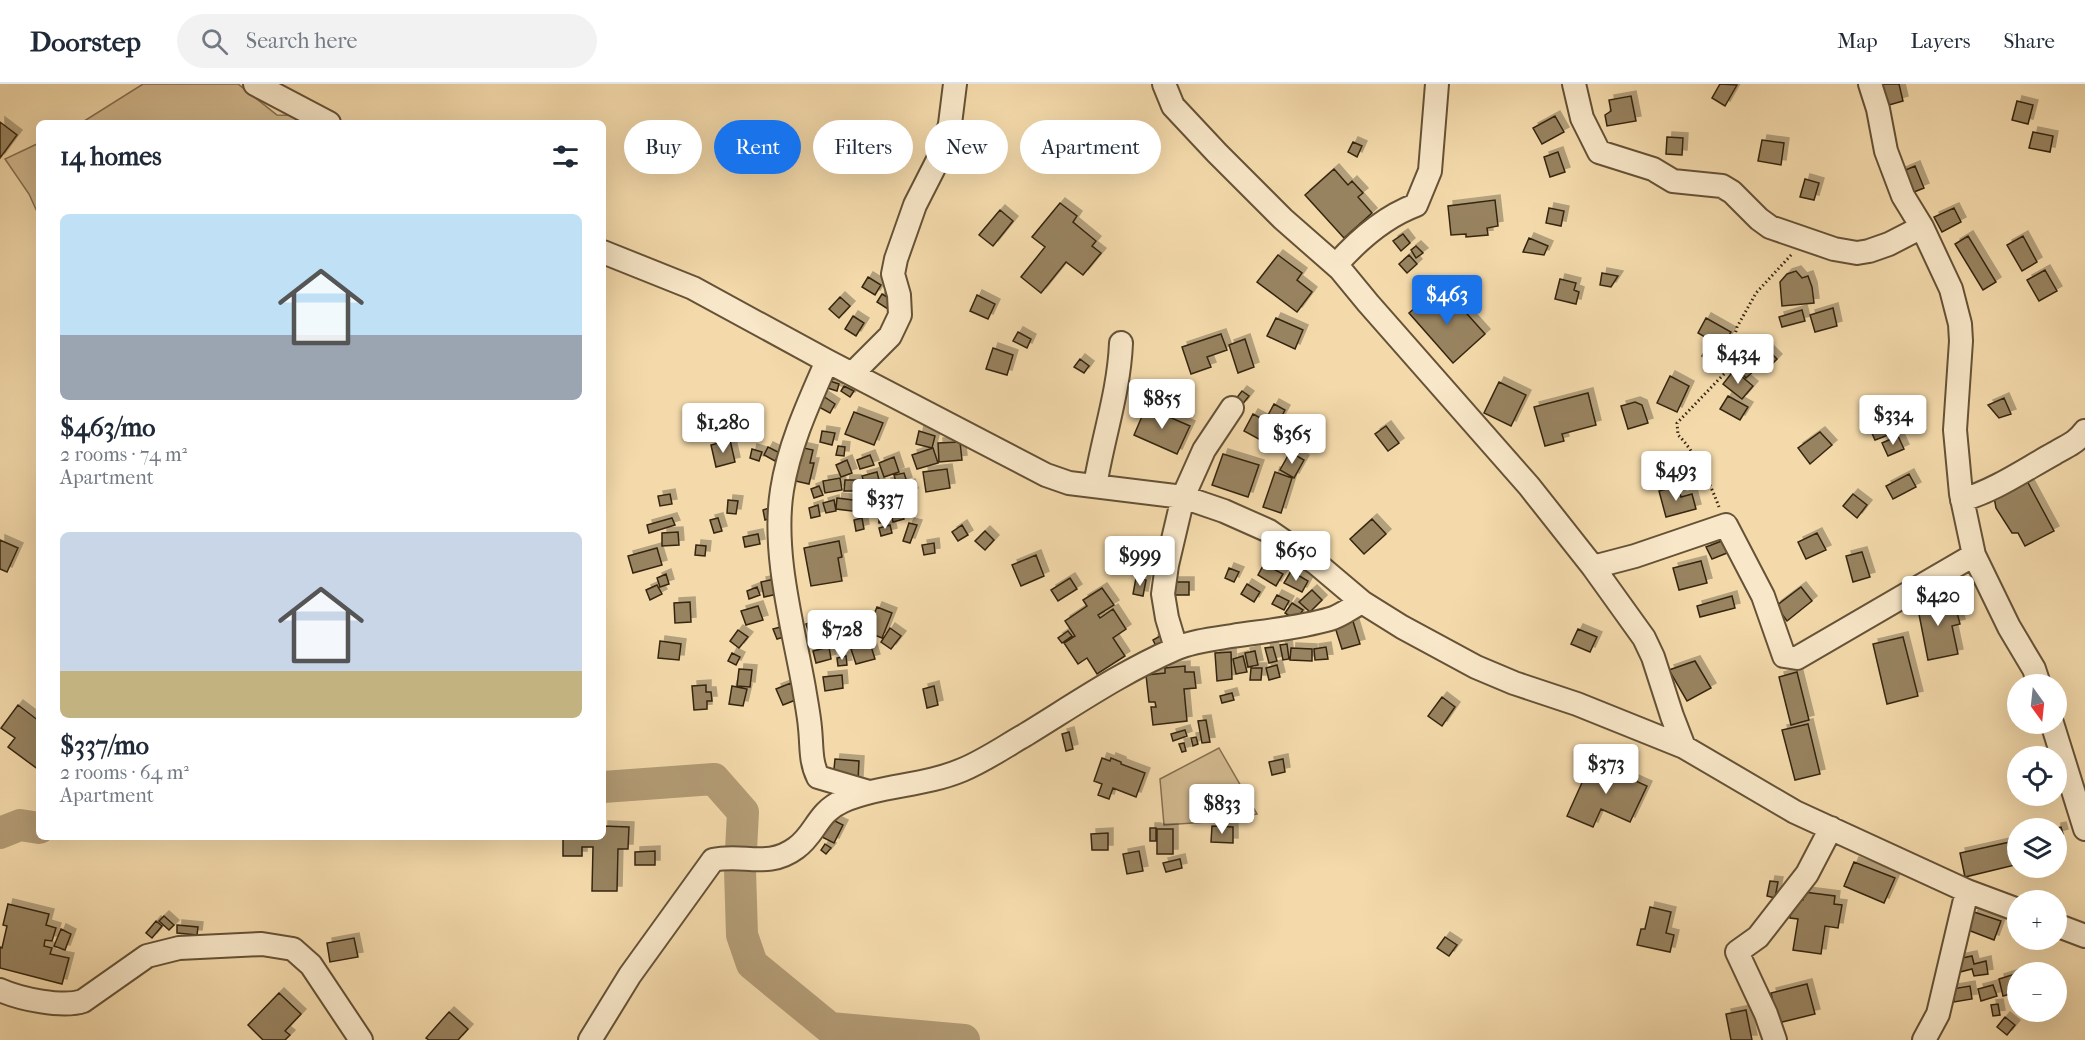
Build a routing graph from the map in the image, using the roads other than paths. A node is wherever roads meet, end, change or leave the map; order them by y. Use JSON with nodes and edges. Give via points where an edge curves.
{"nodes":[{"id":1,"x":255,"y":84,"type":"edge"},
{"id":2,"x":955,"y":84,"type":"edge"},
{"id":3,"x":1164,"y":84,"type":"edge"},
{"id":4,"x":1437,"y":84,"type":"edge"},
{"id":5,"x":1574,"y":84,"type":"edge"},
{"id":6,"x":1870,"y":84,"type":"edge"},
{"id":7,"x":323,"y":120,"type":"edge"},
{"id":8,"x":1922,"y":228,"type":"junction"},
{"id":9,"x":606,"y":253,"type":"edge"},
{"id":10,"x":1336,"y":265,"type":"junction"},
{"id":11,"x":1121,"y":343,"type":"dead end"},
{"id":12,"x":827,"y":361,"type":"junction"},
{"id":13,"x":852,"y":374,"type":"junction"},
{"id":14,"x":1232,"y":408,"type":"dead end"},
{"id":15,"x":2085,"y":431,"type":"edge"},
{"id":16,"x":1095,"y":486,"type":"junction"},
{"id":17,"x":1183,"y":497,"type":"junction"},
{"id":18,"x":1962,"y":500,"type":"junction"},
{"id":19,"x":1974,"y":555,"type":"junction"},
{"id":20,"x":1593,"y":567,"type":"junction"},
{"id":21,"x":1362,"y":602,"type":"junction"},
{"id":22,"x":1176,"y":648,"type":"junction"},
{"id":23,"x":2036,"y":674,"type":"edge"},
{"id":24,"x":2055,"y":734,"type":"edge"},
{"id":25,"x":1684,"y":747,"type":"junction"},
{"id":26,"x":869,"y":792,"type":"junction"},
{"id":27,"x":1831,"y":828,"type":"junction"},
{"id":28,"x":2085,"y":829,"type":"edge"},
{"id":29,"x":1967,"y":891,"type":"junction"},
{"id":30,"x":2007,"y":906,"type":"edge"},
{"id":31,"x":2067,"y":929,"type":"edge"},
{"id":32,"x":2085,"y":936,"type":"edge"},
{"id":33,"x":0,"y":990,"type":"edge"},
{"id":34,"x":361,"y":1040,"type":"edge"},
{"id":35,"x":590,"y":1040,"type":"edge"},
{"id":36,"x":1775,"y":1040,"type":"edge"},
{"id":37,"x":1923,"y":1040,"type":"edge"}],
"edges":[{"from":1,"to":7,"type":"street"},
{"from":2,"to":13,"type":"street","via":[[944,148],[915,205],[896,259],[893,274],[900,315],[890,336]]},
{"from":3,"to":10,"type":"street","via":[[1173,106],[1217,153]]},
{"from":4,"to":10,"type":"street","via":[[1430,171],[1416,205],[1376,227]]},
{"from":5,"to":8,"type":"street","via":[[1582,118],[1599,152],[1653,169],[1673,181],[1722,186],[1770,227],[1857,253]]},
{"from":6,"to":8,"type":"street","via":[[1886,151],[1903,196]]},
{"from":8,"to":18,"type":"street","via":[[1952,289],[1960,324],[1955,430]]},
{"from":9,"to":12,"type":"street","via":[[693,288]]},
{"from":10,"to":20,"type":"street","via":[[1529,486]]},
{"from":11,"to":16,"type":"street","via":[[1115,402]]},
{"from":12,"to":13,"type":"street"},
{"from":12,"to":26,"type":"street","via":[[806,410],[782,490],[783,573],[814,769],[818,777],[827,781]]},
{"from":13,"to":16,"type":"street","via":[[1046,475]]},
{"from":14,"to":17,"type":"street","via":[[1204,450]]},
{"from":15,"to":18,"type":"street","via":[[2077,442],[1982,494]]},
{"from":16,"to":17,"type":"street"},
{"from":17,"to":21,"type":"street","via":[[1269,531]]},
{"from":17,"to":22,"type":"street","via":[[1163,594]]},
{"from":18,"to":19,"type":"street"},
{"from":19,"to":20,"type":"street","via":[[1797,658],[1785,657],[1763,596],[1726,525]]},
{"from":19,"to":23,"type":"street"},
{"from":20,"to":25,"type":"street","via":[[1644,638]]},
{"from":21,"to":22,"type":"street","via":[[1333,619]]},
{"from":21,"to":25,"type":"street","via":[[1476,667]]},
{"from":22,"to":26,"type":"street","via":[[962,770]]},
{"from":24,"to":28,"type":"street"},
{"from":25,"to":27,"type":"street","via":[[1795,812]]},
{"from":26,"to":35,"type":"street","via":[[831,807],[796,848],[777,858],[752,861],[728,856],[713,860],[630,975]]},
{"from":27,"to":29,"type":"street"},
{"from":27,"to":36,"type":"street","via":[[1807,874],[1758,937],[1737,952]]},
{"from":29,"to":30,"type":"street"},
{"from":29,"to":37,"type":"street","via":[[1938,1014]]},
{"from":31,"to":32,"type":"street"},
{"from":33,"to":34,"type":"street","via":[[73,1005],[147,956],[179,948],[262,944],[293,949],[311,965]]}]}
